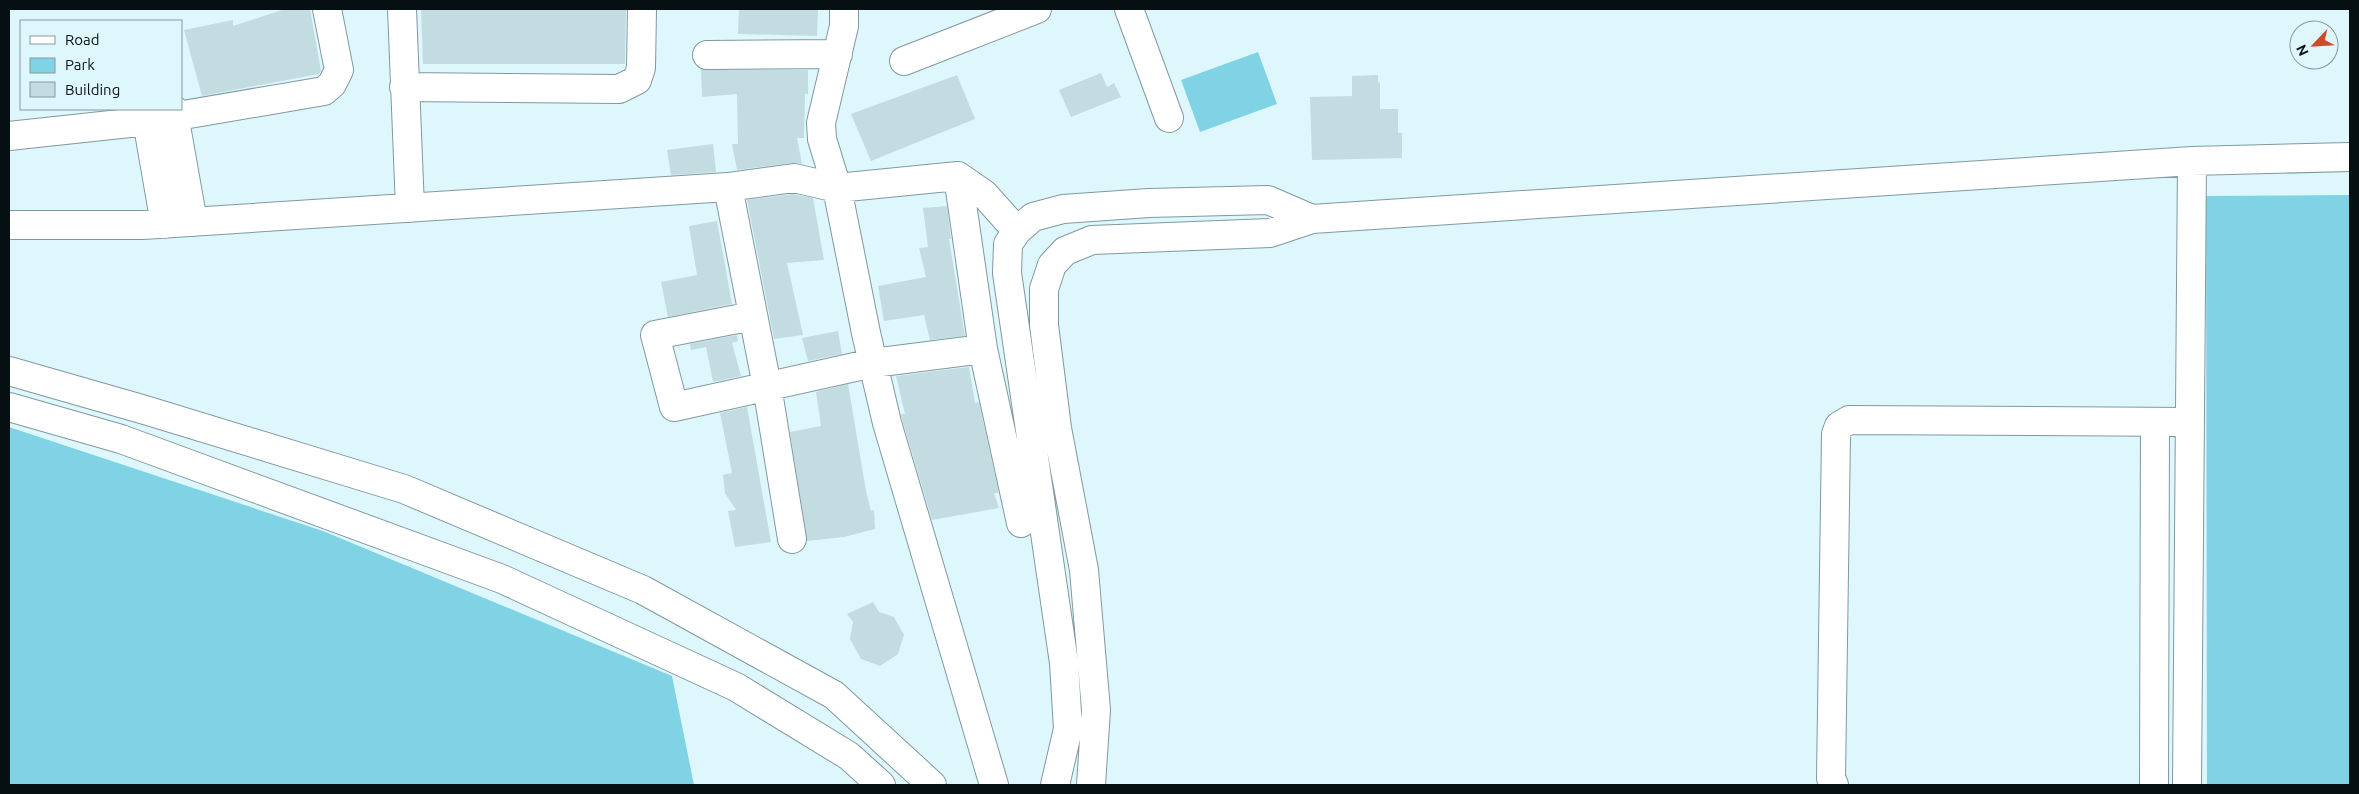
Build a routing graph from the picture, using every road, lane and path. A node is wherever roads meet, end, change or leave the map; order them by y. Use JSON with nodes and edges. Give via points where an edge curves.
{"nodes":[{"id":1,"x":327,"y":9,"type":"edge"},
{"id":2,"x":402,"y":9,"type":"edge"},
{"id":3,"x":642,"y":9,"type":"edge"},
{"id":4,"x":844,"y":9,"type":"edge"},
{"id":5,"x":1037,"y":9,"type":"edge"},
{"id":6,"x":1129,"y":9,"type":"edge"},
{"id":7,"x":838,"y":54,"type":"junction"},
{"id":8,"x":707,"y":55,"type":"dead end"},
{"id":9,"x":904,"y":61,"type":"dead end"},
{"id":10,"x":404,"y":87,"type":"junction"},
{"id":11,"x":174,"y":112,"type":"edge"},
{"id":12,"x":147,"y":115,"type":"edge"},
{"id":13,"x":1169,"y":118,"type":"dead end"},
{"id":14,"x":9,"y":136,"type":"edge"},
{"id":15,"x":2350,"y":157,"type":"edge"},
{"id":16,"x":2192,"y":161,"type":"junction"},
{"id":17,"x":958,"y":176,"type":"junction"},
{"id":18,"x":728,"y":187,"type":"junction"},
{"id":19,"x":837,"y":188,"type":"junction"},
{"id":20,"x":410,"y":208,"type":"junction"},
{"id":21,"x":1312,"y":219,"type":"junction"},
{"id":22,"x":193,"y":222,"type":"junction"},
{"id":23,"x":165,"y":224,"type":"junction"},
{"id":24,"x":9,"y":225,"type":"edge"},
{"id":25,"x":1016,"y":231,"type":"junction"},
{"id":26,"x":753,"y":316,"type":"junction"},
{"id":27,"x":983,"y":349,"type":"junction"},
{"id":28,"x":873,"y":363,"type":"junction"},
{"id":29,"x":9,"y":371,"type":"edge"},
{"id":30,"x":766,"y":386,"type":"junction"},
{"id":31,"x":9,"y":407,"type":"edge"},
{"id":32,"x":2190,"y":422,"type":"junction"},
{"id":33,"x":2155,"y":423,"type":"junction"},
{"id":34,"x":1021,"y":523,"type":"dead end"},
{"id":35,"x":792,"y":538,"type":"dead end"},
{"id":36,"x":881,"y":785,"type":"edge"},
{"id":37,"x":932,"y":785,"type":"edge"},
{"id":38,"x":994,"y":785,"type":"edge"},
{"id":39,"x":1055,"y":785,"type":"edge"},
{"id":40,"x":1091,"y":785,"type":"edge"},
{"id":41,"x":1834,"y":785,"type":"edge"},
{"id":42,"x":2154,"y":785,"type":"edge"},
{"id":43,"x":2188,"y":785,"type":"edge"}],
"edges":[{"from":1,"to":11,"type":"street","via":[[339,70],[324,91]]},
{"from":2,"to":10,"type":"street"},
{"from":3,"to":10,"type":"street","via":[[638,80],[619,89]]},
{"from":4,"to":7,"type":"street"},
{"from":5,"to":9,"type":"street"},
{"from":6,"to":13,"type":"street"},
{"from":7,"to":8,"type":"street"},
{"from":7,"to":19,"type":"street","via":[[821,123],[822,139]]},
{"from":10,"to":20,"type":"street"},
{"from":11,"to":12,"type":"street"},
{"from":11,"to":22,"type":"street"},
{"from":12,"to":14,"type":"street"},
{"from":12,"to":23,"type":"street"},
{"from":15,"to":16,"type":"street"},
{"from":16,"to":21,"type":"street"},
{"from":16,"to":32,"type":"street"},
{"from":17,"to":19,"type":"street"},
{"from":17,"to":25,"type":"street","via":[[984,194]]},
{"from":17,"to":27,"type":"street"},
{"from":18,"to":19,"type":"street","via":[[794,178]]},
{"from":18,"to":20,"type":"street"},
{"from":18,"to":26,"type":"street"},
{"from":19,"to":28,"type":"street"},
{"from":20,"to":22,"type":"street"},
{"from":21,"to":25,"type":"street","via":[[1268,200],[1150,203],[1063,208],[1033,217]]},
{"from":21,"to":40,"type":"street","via":[[1270,233],[1092,240],[1066,250],[1052,265],[1044,289],[1044,325],[1057,428],[1084,570],[1096,710]]},
{"from":22,"to":23,"type":"street"},
{"from":23,"to":24,"type":"street"},
{"from":25,"to":39,"type":"street","via":[[1008,244],[1007,273],[1064,663],[1068,729]]},
{"from":26,"to":30,"type":"street"},
{"from":26,"to":30,"type":"street","via":[[655,335],[674,407]]},
{"from":27,"to":28,"type":"street"},
{"from":27,"to":34,"type":"street"},
{"from":28,"to":30,"type":"street"},
{"from":28,"to":38,"type":"street"},
{"from":29,"to":37,"type":"street","via":[[404,489],[643,590],[834,695]]},
{"from":30,"to":35,"type":"street"},
{"from":31,"to":36,"type":"street","via":[[121,439],[502,579],[736,687],[849,756]]},
{"from":32,"to":33,"type":"street"},
{"from":32,"to":43,"type":"street"},
{"from":33,"to":41,"type":"street","via":[[1849,420],[1839,426],[1836,434],[1831,778]]},
{"from":33,"to":42,"type":"street"}]}
